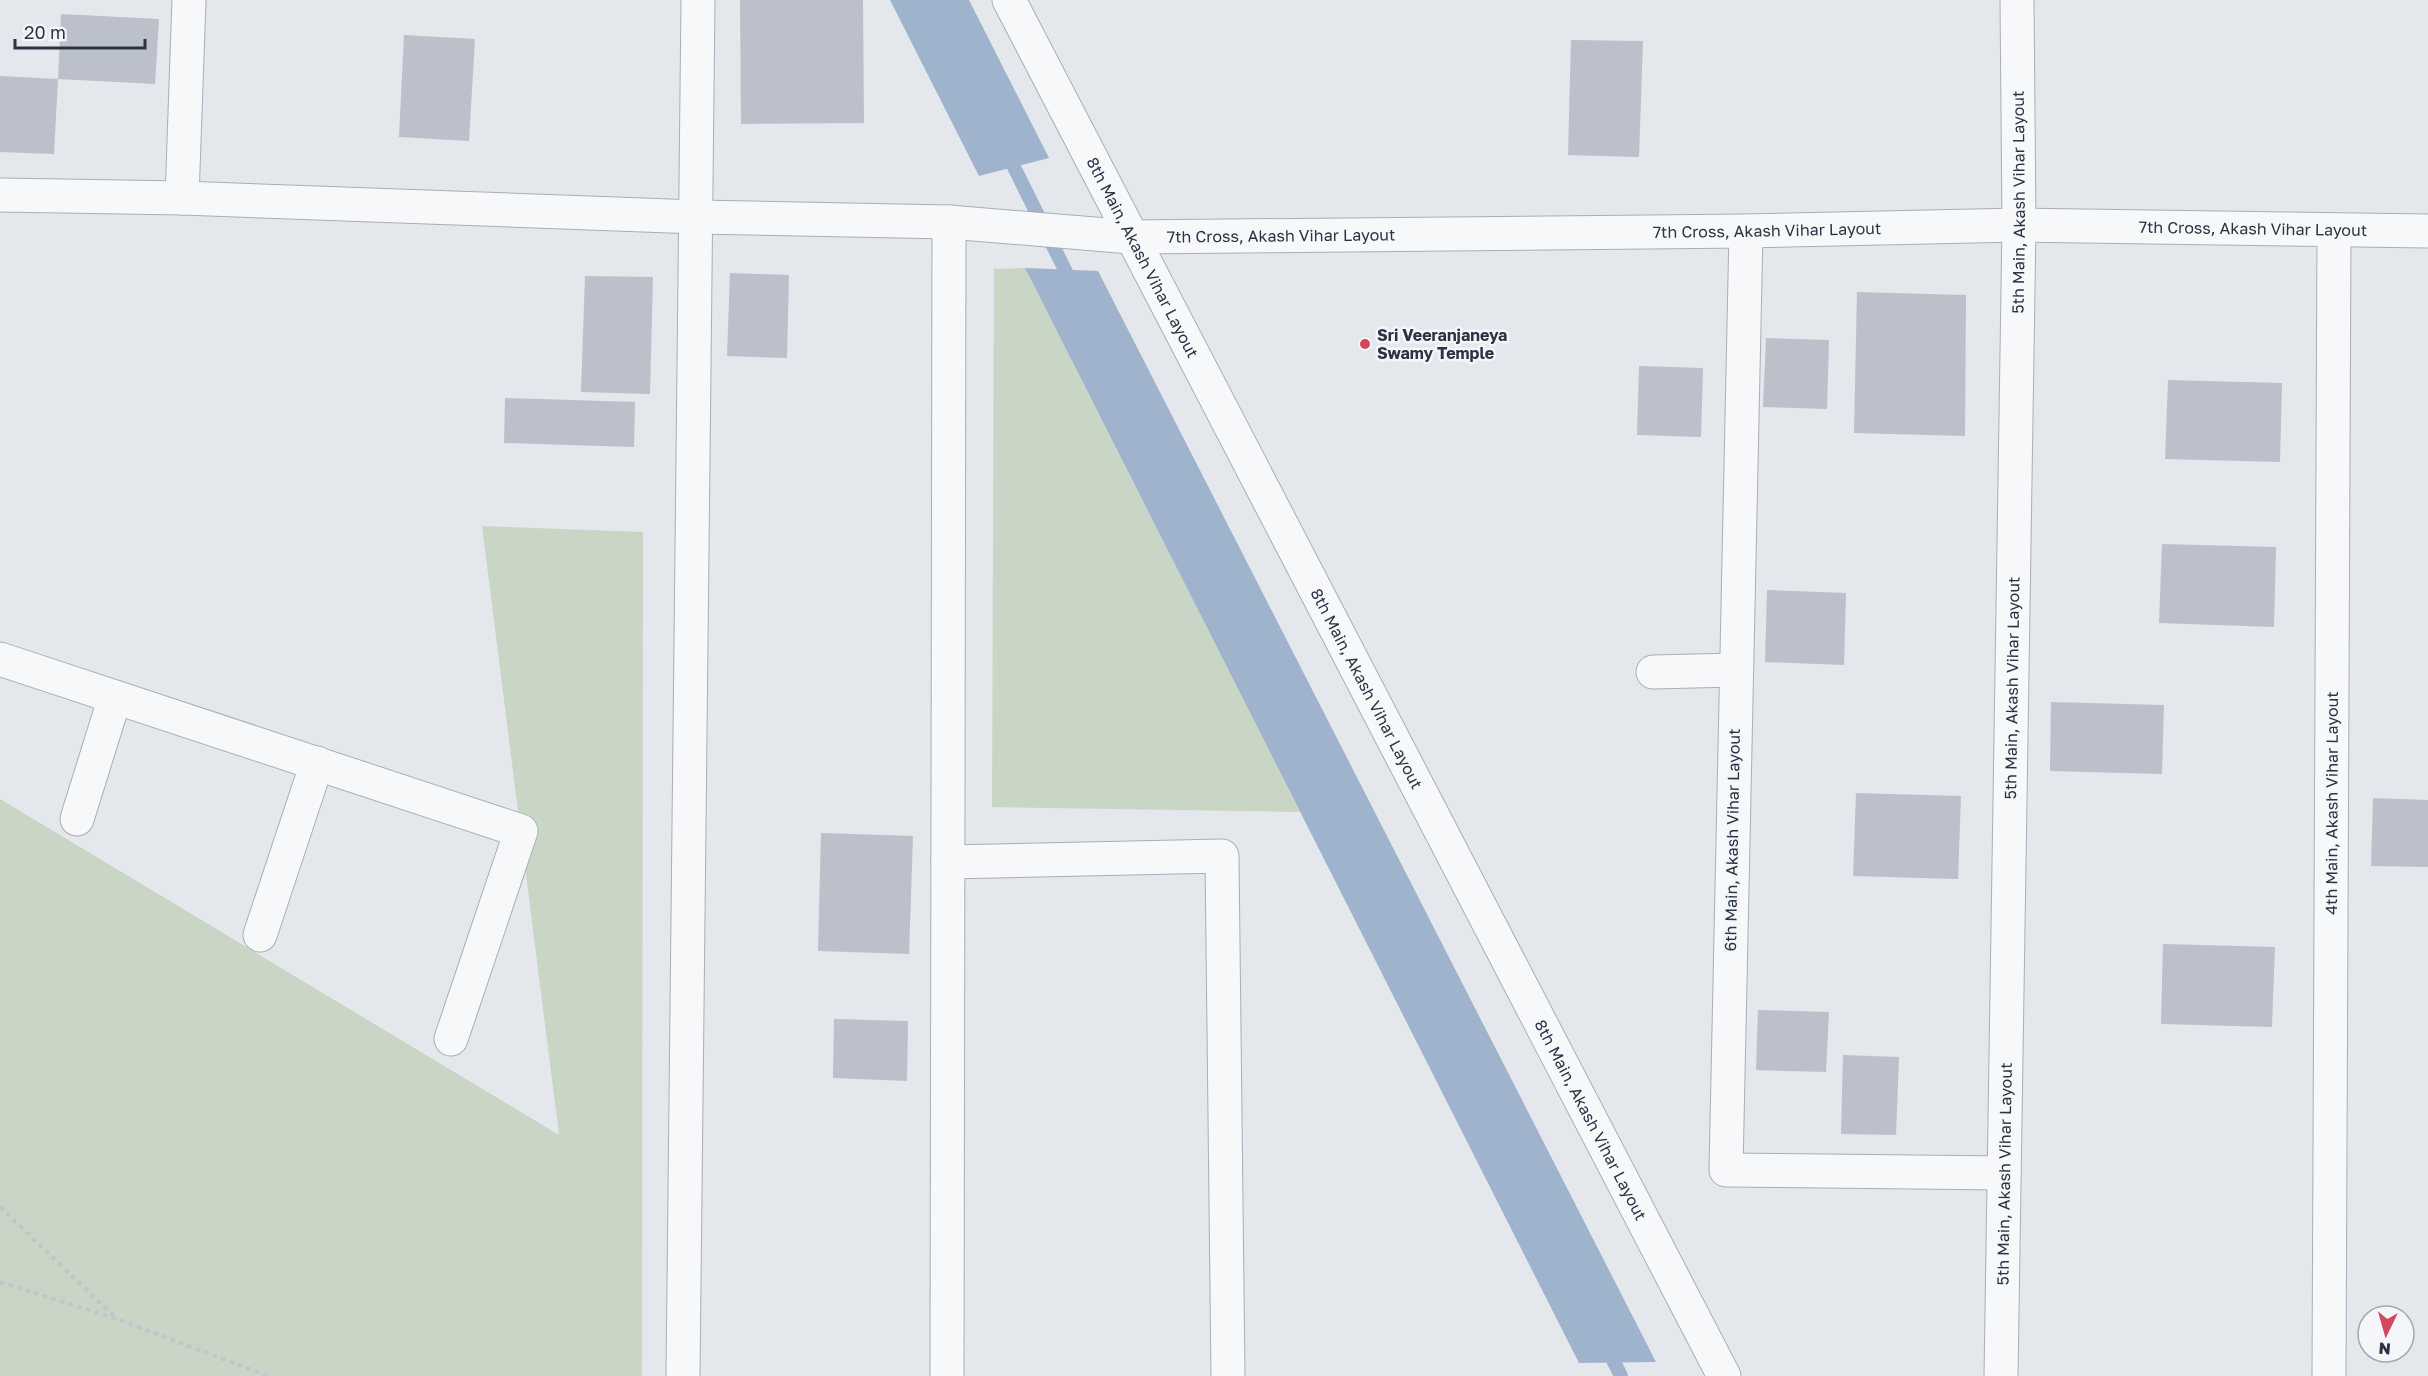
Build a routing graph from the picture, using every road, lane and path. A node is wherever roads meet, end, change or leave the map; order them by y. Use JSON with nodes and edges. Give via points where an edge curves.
{"nodes":[{"id":1,"x":189,"y":0,"type":"edge"},
{"id":2,"x":698,"y":0,"type":"edge"},
{"id":3,"x":1009,"y":0,"type":"edge"},
{"id":4,"x":2017,"y":0,"type":"edge"},
{"id":5,"x":0,"y":195,"type":"edge"},
{"id":6,"x":182,"y":198,"type":"junction"},
{"id":7,"x":697,"y":217,"type":"junction"},
{"id":8,"x":949,"y":222,"type":"junction"},
{"id":9,"x":2019,"y":225,"type":"junction"},
{"id":10,"x":2334,"y":230,"type":"junction"},
{"id":11,"x":1746,"y":231,"type":"junction"},
{"id":12,"x":2428,"y":231,"type":"edge"},
{"id":13,"x":1119,"y":236,"type":"junction"},
{"id":14,"x":0,"y":659,"type":"edge"},
{"id":15,"x":1735,"y":670,"type":"junction"},
{"id":16,"x":1653,"y":672,"type":"dead end"},
{"id":17,"x":115,"y":697,"type":"junction"},
{"id":18,"x":317,"y":764,"type":"junction"},
{"id":19,"x":77,"y":819,"type":"dead end"},
{"id":20,"x":948,"y":861,"type":"junction"},
{"id":21,"x":260,"y":935,"type":"dead end"},
{"id":22,"x":451,"y":1039,"type":"dead end"},
{"id":23,"x":2004,"y":1173,"type":"junction"},
{"id":24,"x":0,"y":1207,"type":"edge"},
{"id":25,"x":0,"y":1282,"type":"edge"},
{"id":26,"x":117,"y":1319,"type":"junction"},
{"id":27,"x":268,"y":1376,"type":"edge"},
{"id":28,"x":683,"y":1376,"type":"edge"},
{"id":29,"x":947,"y":1376,"type":"edge"},
{"id":30,"x":1228,"y":1376,"type":"edge"},
{"id":31,"x":1724,"y":1376,"type":"edge"},
{"id":32,"x":2001,"y":1376,"type":"edge"},
{"id":33,"x":2329,"y":1376,"type":"edge"}],
"edges":[{"from":1,"to":6,"type":"street"},
{"from":2,"to":7,"type":"street"},
{"from":3,"to":13,"type":"street","name":"8th Main, Akash Vihar Layout"},
{"from":4,"to":9,"type":"street","name":"5th Main, Akash Vihar Layout"},
{"from":5,"to":6,"type":"street","name":"7th Cross, Akash Vihar Layout"},
{"from":6,"to":7,"type":"street","name":"7th Cross, Akash Vihar Layout"},
{"from":7,"to":8,"type":"street","name":"7th Cross, Akash Vihar Layout"},
{"from":7,"to":28,"type":"street"},
{"from":8,"to":13,"type":"street","name":"7th Cross, Akash Vihar Layout"},
{"from":8,"to":20,"type":"street"},
{"from":9,"to":10,"type":"street","name":"7th Cross, Akash Vihar Layout"},
{"from":9,"to":11,"type":"street","name":"7th Cross, Akash Vihar Layout"},
{"from":9,"to":23,"type":"street","name":"5th Main, Akash Vihar Layout"},
{"from":10,"to":12,"type":"street","name":"7th Cross, Akash Vihar Layout"},
{"from":10,"to":33,"type":"street","name":"4th Main, Akash Vihar Layout"},
{"from":11,"to":13,"type":"street","name":"7th Cross, Akash Vihar Layout"},
{"from":11,"to":15,"type":"street","name":"6th Main, Akash Vihar Layout"},
{"from":13,"to":31,"type":"street","name":"8th Main, Akash Vihar Layout"},
{"from":14,"to":17,"type":"street"},
{"from":15,"to":16,"type":"street"},
{"from":15,"to":23,"type":"street","name":"6th Main, Akash Vihar Layout","via":[[1726,1170]]},
{"from":17,"to":18,"type":"street"},
{"from":17,"to":19,"type":"street"},
{"from":18,"to":21,"type":"street"},
{"from":18,"to":22,"type":"street","via":[[521,831]]},
{"from":20,"to":29,"type":"street"},
{"from":20,"to":30,"type":"street","via":[[1222,856]]},
{"from":23,"to":32,"type":"street","name":"5th Main, Akash Vihar Layout"},
{"from":24,"to":26,"type":"path"},
{"from":25,"to":26,"type":"path"},
{"from":26,"to":27,"type":"path"}]}
